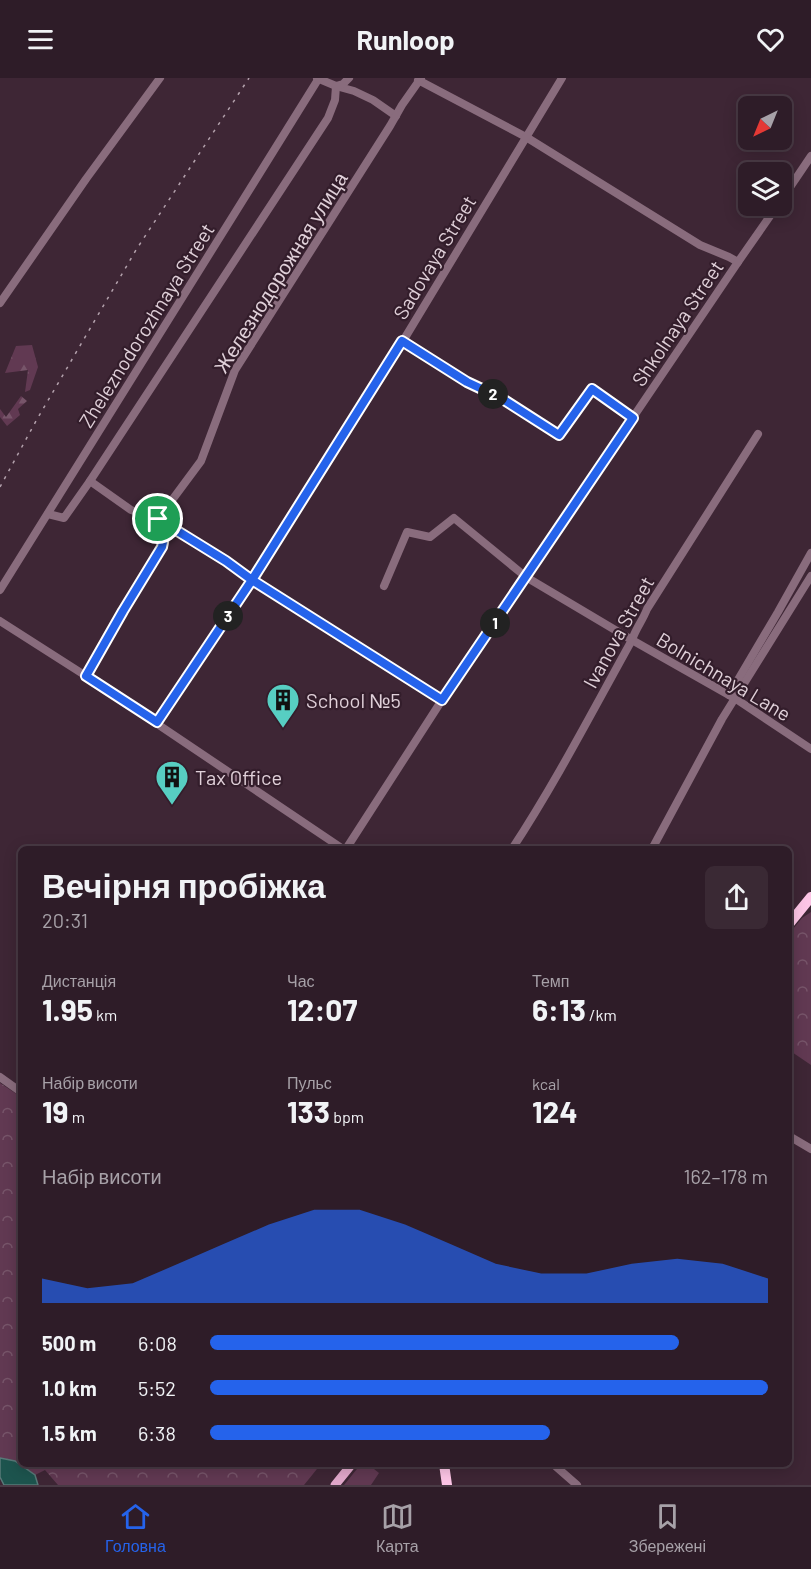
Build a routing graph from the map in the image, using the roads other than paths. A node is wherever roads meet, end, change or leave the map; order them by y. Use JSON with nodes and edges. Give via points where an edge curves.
{"nodes":[{"id":1,"x":160,"y":78,"type":"edge"},
{"id":2,"x":318,"y":78,"type":"edge"},
{"id":3,"x":349,"y":78,"type":"edge"},
{"id":4,"x":562,"y":78,"type":"edge"},
{"id":5,"x":420,"y":79,"type":"edge"},
{"id":6,"x":336,"y":86,"type":"junction"},
{"id":7,"x":396,"y":116,"type":"junction"},
{"id":8,"x":526,"y":137,"type":"junction"},
{"id":9,"x":811,"y":156,"type":"edge"},
{"id":10,"x":792,"y":184,"type":"edge"},
{"id":11,"x":770,"y":216,"type":"edge"},
{"id":12,"x":738,"y":262,"type":"junction"},
{"id":13,"x":0,"y":303,"type":"edge"},
{"id":14,"x":402,"y":341,"type":"junction"},
{"id":15,"x":633,"y":418,"type":"junction"},
{"id":16,"x":758,"y":434,"type":"dead end"},
{"id":17,"x":90,"y":481,"type":"junction"},
{"id":18,"x":48,"y":514,"type":"junction"},
{"id":19,"x":158,"y":519,"type":"junction"},
{"id":20,"x":811,"y":553,"type":"edge"},
{"id":21,"x":811,"y":576,"type":"edge"},
{"id":22,"x":526,"y":577,"type":"junction"},
{"id":23,"x":252,"y":580,"type":"junction"},
{"id":24,"x":384,"y":586,"type":"dead end"},
{"id":25,"x":0,"y":590,"type":"edge"},
{"id":26,"x":0,"y":621,"type":"edge"},
{"id":27,"x":632,"y":640,"type":"junction"},
{"id":28,"x":86,"y":676,"type":"junction"},
{"id":29,"x":733,"y":697,"type":"junction"},
{"id":30,"x":442,"y":700,"type":"junction"},
{"id":31,"x":157,"y":722,"type":"junction"},
{"id":32,"x":811,"y":749,"type":"edge"},
{"id":33,"x":341,"y":846,"type":"edge"},
{"id":34,"x":347,"y":846,"type":"edge"},
{"id":35,"x":514,"y":846,"type":"edge"},
{"id":36,"x":654,"y":846,"type":"edge"},
{"id":37,"x":811,"y":897,"type":"edge"},
{"id":38,"x":792,"y":920,"type":"edge"},
{"id":39,"x":0,"y":1077,"type":"edge"},
{"id":40,"x":18,"y":1090,"type":"edge"},
{"id":41,"x":792,"y":1138,"type":"edge"},
{"id":42,"x":811,"y":1149,"type":"edge"},
{"id":43,"x":350,"y":1467,"type":"edge"},
{"id":44,"x":444,"y":1467,"type":"edge"},
{"id":45,"x":556,"y":1467,"type":"edge"},
{"id":46,"x":335,"y":1485,"type":"edge"},
{"id":47,"x":447,"y":1485,"type":"edge"},
{"id":48,"x":577,"y":1485,"type":"edge"}],
"edges":[{"from":1,"to":13,"type":"street"},
{"from":2,"to":6,"type":"street"},
{"from":2,"to":18,"type":"street","name":"Zheleznodorozhnaya Street"},
{"from":3,"to":6,"type":"street"},
{"from":4,"to":8,"type":"street","name":"Sadovaya Street"},
{"from":5,"to":7,"type":"street","name":"Железнодорожная улица"},
{"from":5,"to":8,"type":"street"},
{"from":6,"to":7,"type":"street","via":[[354,90]]},
{"from":6,"to":17,"type":"street","via":[[328,118]]},
{"from":7,"to":19,"type":"street","name":"Железнодорожная улица","via":[[235,370],[201,462]]},
{"from":8,"to":12,"type":"street","via":[[700,245]]},
{"from":8,"to":14,"type":"street","name":"Sadovaya Street"},
{"from":9,"to":10,"type":"street"},
{"from":11,"to":12,"type":"street","name":"Shkolnaya Street"},
{"from":12,"to":15,"type":"street","name":"Shkolnaya Street"},
{"from":14,"to":15,"type":"street","via":[[559,435],[592,389]]},
{"from":14,"to":23,"type":"street","name":"Sadovaya Street"},
{"from":15,"to":22,"type":"street","name":"Shkolnaya Street"},
{"from":16,"to":27,"type":"street","name":"Ivanova Street","via":[[647,609]]},
{"from":17,"to":18,"type":"street","via":[[64,518]]},
{"from":17,"to":19,"type":"street","via":[[131,510]]},
{"from":18,"to":25,"type":"street","name":"Zheleznodorozhnaya Street"},
{"from":19,"to":23,"type":"street"},
{"from":19,"to":28,"type":"street","via":[[164,537],[162,547]]},
{"from":20,"to":29,"type":"street"},
{"from":21,"to":29,"type":"street"},
{"from":22,"to":24,"type":"street","name":"Bolnichnaya Lane","via":[[454,518],[430,537],[407,532]]},
{"from":22,"to":27,"type":"street","name":"Bolnichnaya Lane"},
{"from":22,"to":30,"type":"street","name":"Shkolnaya Street"},
{"from":23,"to":30,"type":"street"},
{"from":23,"to":31,"type":"street","name":"Sadovaya Street"},
{"from":26,"to":28,"type":"street"},
{"from":27,"to":29,"type":"street","name":"Bolnichnaya Lane"},
{"from":27,"to":35,"type":"street","name":"Ivanova Street"},
{"from":28,"to":31,"type":"street"},
{"from":29,"to":32,"type":"street","name":"Bolnichnaya Lane"},
{"from":29,"to":36,"type":"street"},
{"from":30,"to":34,"type":"street","name":"Shkolnaya Street"},
{"from":31,"to":33,"type":"street"},
{"from":37,"to":38,"type":"highway"},
{"from":39,"to":40,"type":"street"},
{"from":41,"to":42,"type":"street"},
{"from":43,"to":46,"type":"main road"},
{"from":44,"to":47,"type":"highway"},
{"from":45,"to":48,"type":"street"}]}
